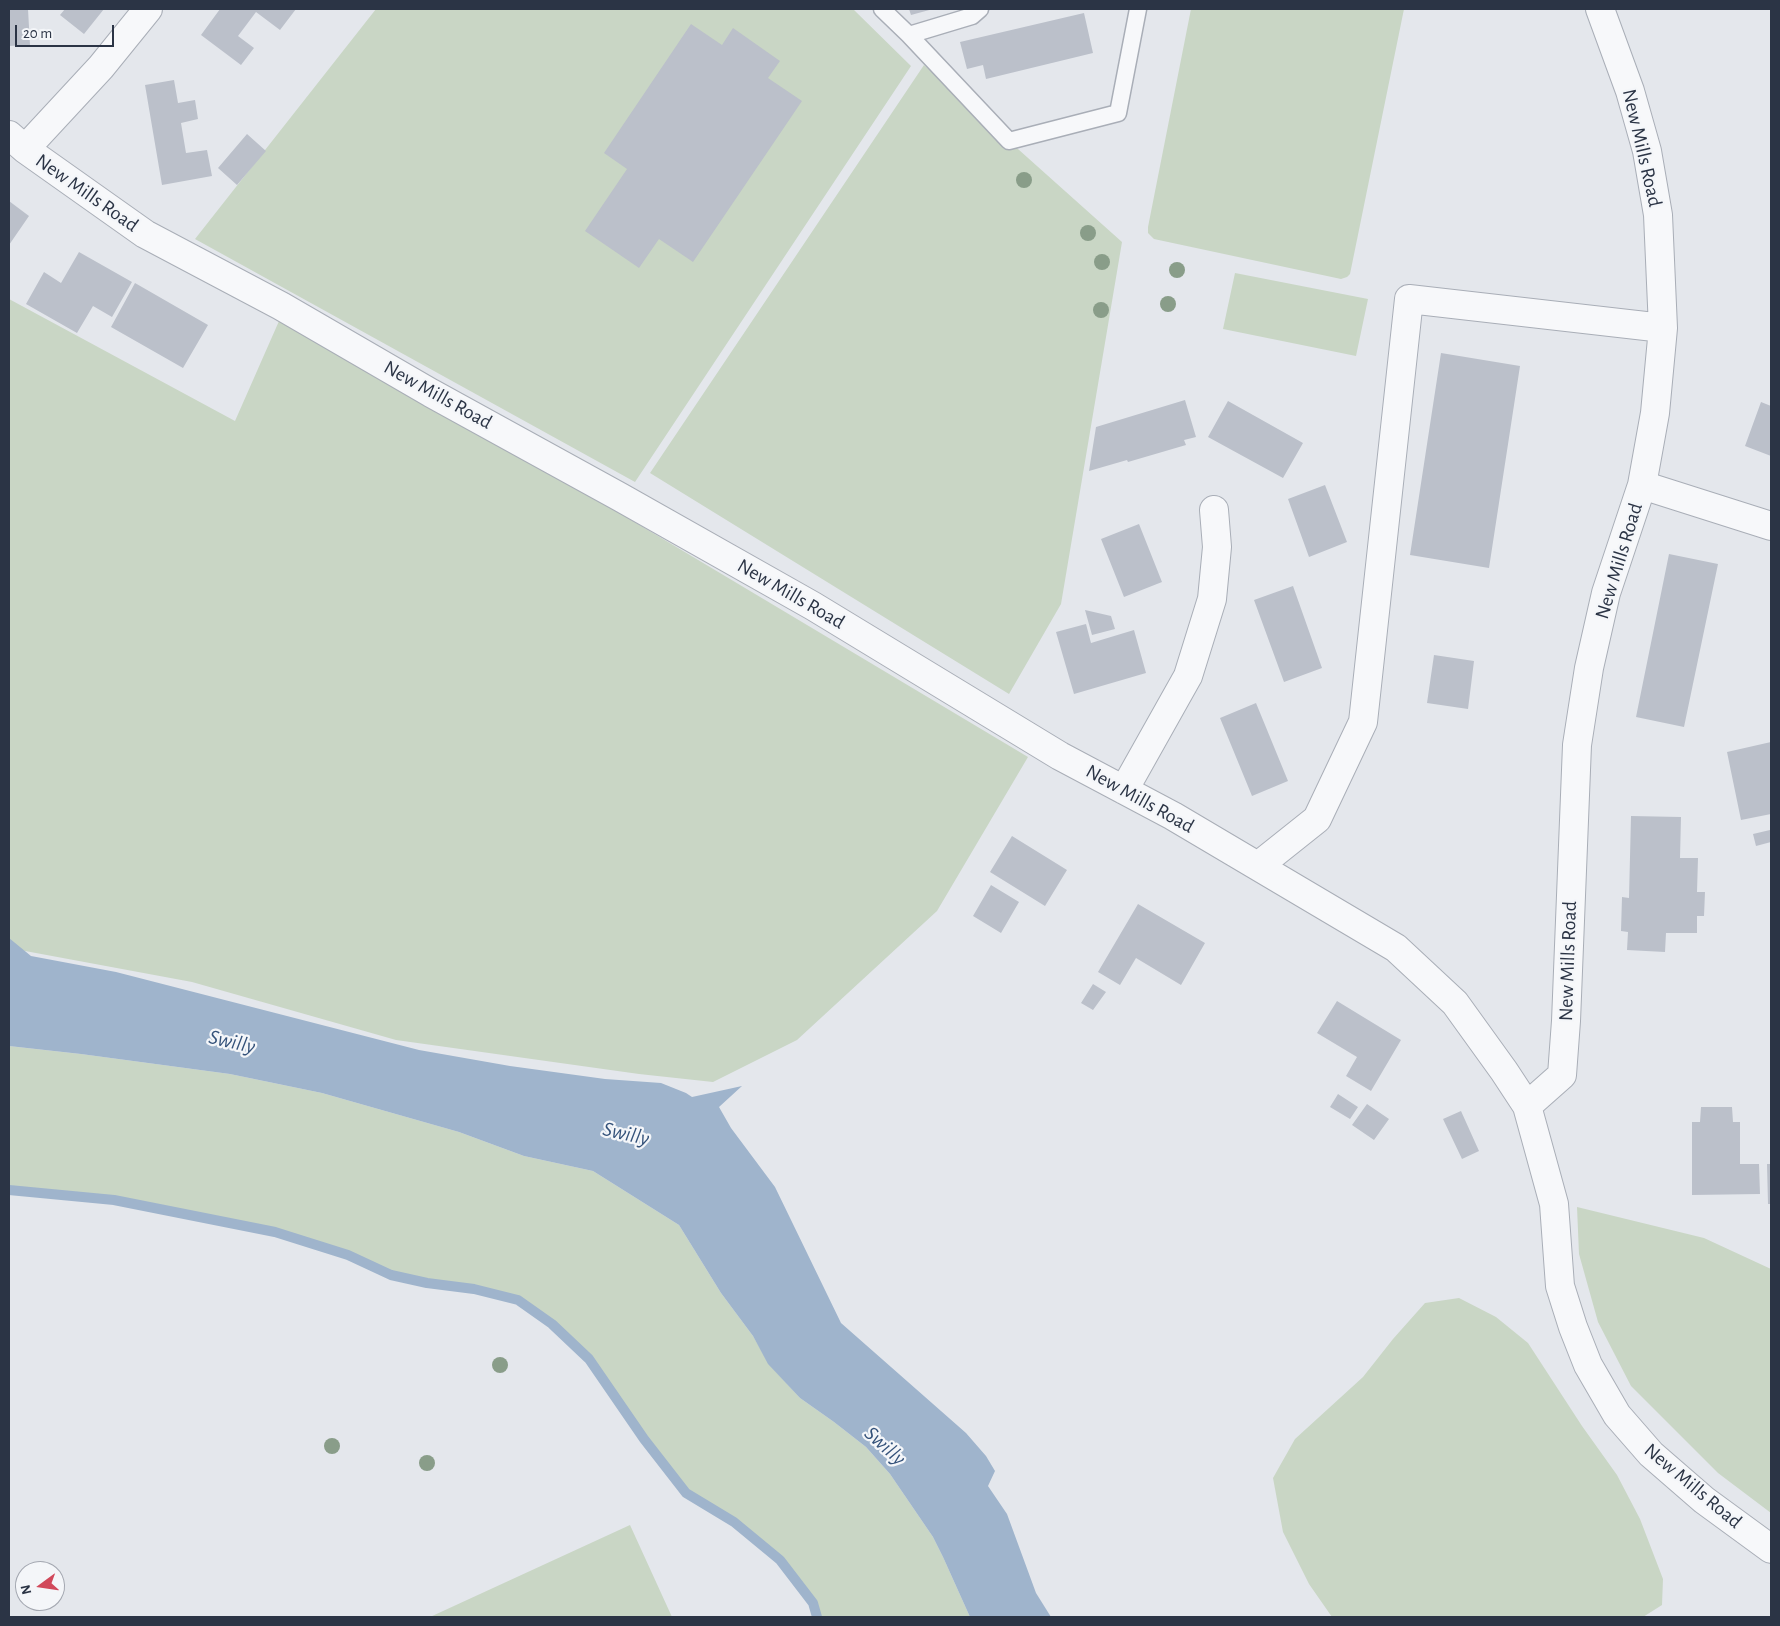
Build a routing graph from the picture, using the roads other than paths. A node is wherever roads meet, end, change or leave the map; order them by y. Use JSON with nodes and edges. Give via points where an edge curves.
{"nodes":[{"id":1,"x":148,"y":9,"type":"edge"},
{"id":2,"x":882,"y":9,"type":"edge"},
{"id":3,"x":980,"y":9,"type":"edge"},
{"id":4,"x":1138,"y":9,"type":"edge"},
{"id":5,"x":1600,"y":9,"type":"edge"},
{"id":6,"x":909,"y":35,"type":"junction"},
{"id":7,"x":17,"y":142,"type":"edge"},
{"id":8,"x":1663,"y":328,"type":"junction"},
{"id":9,"x":1642,"y":486,"type":"junction"},
{"id":10,"x":1214,"y":510,"type":"dead end"},
{"id":11,"x":1771,"y":526,"type":"edge"},
{"id":12,"x":1124,"y":790,"type":"junction"},
{"id":13,"x":1258,"y":866,"type":"junction"},
{"id":14,"x":1527,"y":1106,"type":"junction"},
{"id":15,"x":1771,"y":1549,"type":"edge"}],
"edges":[{"from":1,"to":7,"type":"street","via":[[101,67]]},
{"from":2,"to":6,"type":"lane"},
{"from":3,"to":6,"type":"lane","via":[[972,16]]},
{"from":4,"to":6,"type":"lane","via":[[1118,113],[1009,141]]},
{"from":5,"to":8,"type":"street","name":"New Mills Road","via":[[1630,91],[1647,151],[1658,215]]},
{"from":7,"to":12,"type":"street","name":"New Mills Road","via":[[145,234],[281,306],[629,501],[813,606],[1060,756]]},
{"from":8,"to":9,"type":"street","name":"New Mills Road","via":[[1655,413]]},
{"from":8,"to":13,"type":"street","via":[[1410,299],[1363,722],[1317,818]]},
{"from":9,"to":11,"type":"street"},
{"from":9,"to":14,"type":"street","name":"New Mills Road","via":[[1606,593],[1589,668],[1577,745],[1562,1075]]},
{"from":10,"to":12,"type":"street","via":[[1217,547],[1212,599],[1188,676]]},
{"from":12,"to":13,"type":"street","name":"New Mills Road"},
{"from":13,"to":14,"type":"street","name":"New Mills Road","via":[[1396,948],[1455,1003]]},
{"from":14,"to":15,"type":"street","name":"New Mills Road","via":[[1554,1204],[1560,1286],[1588,1365],[1617,1415],[1651,1454],[1704,1500]]}]}
